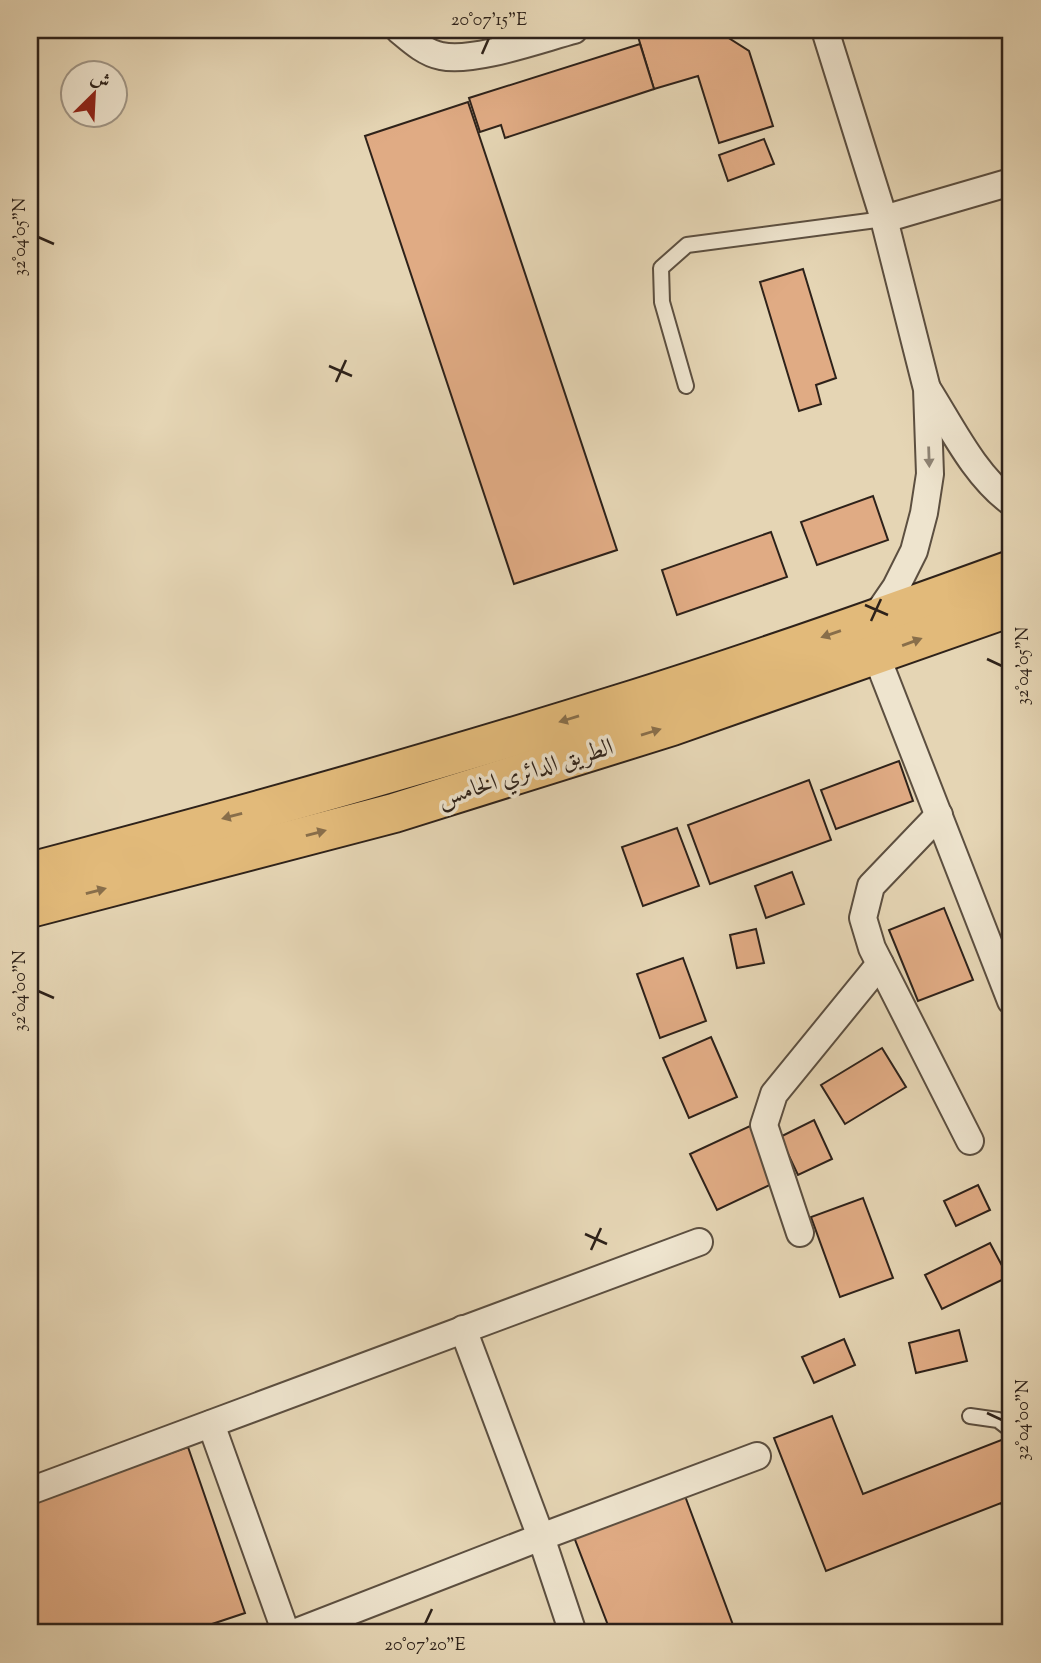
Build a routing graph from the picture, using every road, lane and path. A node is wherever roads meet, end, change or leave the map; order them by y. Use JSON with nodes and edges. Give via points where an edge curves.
{"nodes":[{"id":1,"x":399,"y":30,"type":"edge"},
{"id":2,"x":575,"y":30,"type":"edge"},
{"id":3,"x":825,"y":30,"type":"edge"},
{"id":4,"x":1011,"y":181,"type":"edge"},
{"id":5,"x":884,"y":219,"type":"junction"},
{"id":6,"x":686,"y":386,"type":"dead end"},
{"id":7,"x":928,"y":389,"type":"junction"},
{"id":8,"x":1011,"y":502,"type":"edge"},
{"id":9,"x":1011,"y":570,"type":"edge"},
{"id":10,"x":1011,"y":607,"type":"edge"},
{"id":11,"x":875,"y":637,"type":"junction"},
{"id":12,"x":939,"y":815,"type":"junction"},
{"id":13,"x":30,"y":872,"type":"edge"},
{"id":14,"x":30,"y":908,"type":"edge"},
{"id":15,"x":880,"y":964,"type":"junction"},
{"id":16,"x":1011,"y":1002,"type":"edge"},
{"id":17,"x":970,"y":1141,"type":"dead end"},
{"id":18,"x":800,"y":1233,"type":"dead end"},
{"id":19,"x":699,"y":1242,"type":"dead end"},
{"id":20,"x":463,"y":1329,"type":"junction"},
{"id":21,"x":970,"y":1416,"type":"dead end"},
{"id":22,"x":211,"y":1424,"type":"junction"},
{"id":23,"x":1011,"y":1430,"type":"edge"},
{"id":24,"x":757,"y":1457,"type":"dead end"},
{"id":25,"x":30,"y":1490,"type":"edge"},
{"id":26,"x":541,"y":1537,"type":"junction"},
{"id":27,"x":286,"y":1633,"type":"edge"},
{"id":28,"x":294,"y":1633,"type":"edge"},
{"id":29,"x":573,"y":1633,"type":"edge"}],
"edges":[{"from":1,"to":2,"type":"street","via":[[438,56],[464,59]]},
{"from":3,"to":5,"type":"street"},
{"from":4,"to":5,"type":"street"},
{"from":5,"to":6,"type":"lane","via":[[687,245],[661,268],[663,302]]},
{"from":5,"to":7,"type":"street"},
{"from":7,"to":8,"type":"street","via":[[975,462]]},
{"from":7,"to":11,"type":"street","one_way":true,"via":[[930,474],[924,513],[914,551]]},
{"from":9,"to":11,"type":"main road","name":"الطريق الدائري الخامس"},
{"from":11,"to":10,"type":"main road","name":"الطريق الدائري الخامس","one_way":true},
{"from":11,"to":12,"type":"street"},
{"from":11,"to":13,"type":"main road","name":"الطريق الدائري الخامس","one_way":true,"via":[[622,703]]},
{"from":14,"to":11,"type":"main road","name":"الطريق الدائري الخامس","one_way":true,"via":[[394,813],[672,726]]},
{"from":12,"to":15,"type":"street","via":[[871,886],[863,918]]},
{"from":12,"to":16,"type":"street"},
{"from":15,"to":17,"type":"street"},
{"from":15,"to":18,"type":"street","via":[[774,1094],[764,1125]]},
{"from":19,"to":20,"type":"street"},
{"from":20,"to":22,"type":"street"},
{"from":20,"to":26,"type":"street"},
{"from":21,"to":23,"type":"lane","via":[[998,1420]]},
{"from":22,"to":25,"type":"street"},
{"from":22,"to":27,"type":"street"},
{"from":24,"to":26,"type":"street"},
{"from":26,"to":28,"type":"street"},
{"from":26,"to":29,"type":"street"}]}
